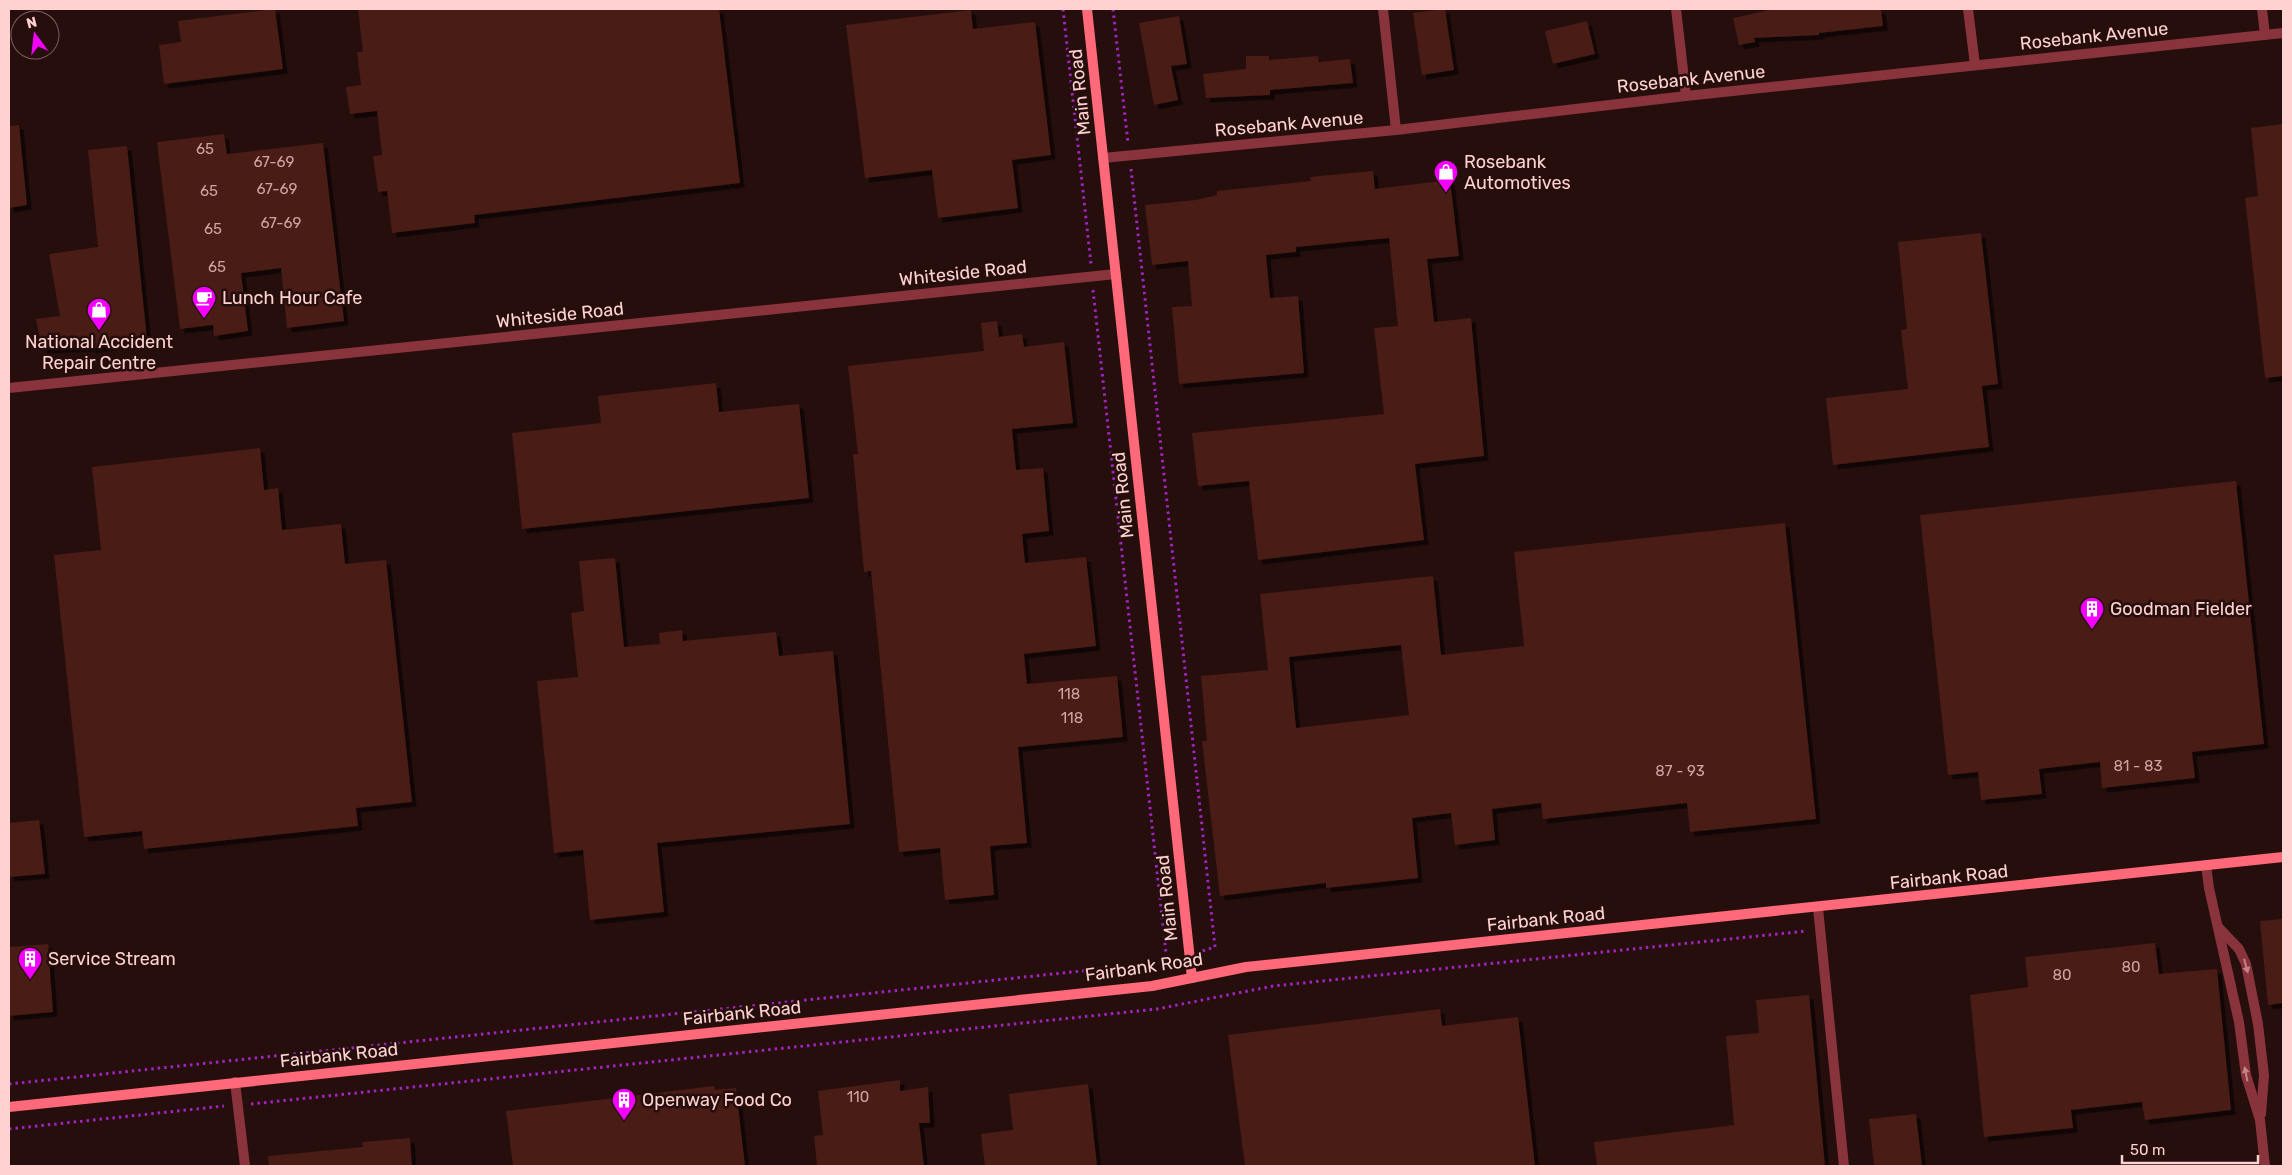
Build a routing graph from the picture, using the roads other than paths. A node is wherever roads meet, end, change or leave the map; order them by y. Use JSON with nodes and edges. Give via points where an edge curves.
{"nodes":[{"id":1,"x":1087,"y":9,"type":"edge"},
{"id":2,"x":1383,"y":9,"type":"edge"},
{"id":3,"x":1676,"y":9,"type":"edge"},
{"id":4,"x":1968,"y":9,"type":"edge"},
{"id":5,"x":2262,"y":9,"type":"edge"},
{"id":6,"x":2283,"y":33,"type":"edge"},
{"id":7,"x":2265,"y":35,"type":"junction"},
{"id":8,"x":1974,"y":65,"type":"junction"},
{"id":9,"x":1686,"y":96,"type":"junction"},
{"id":10,"x":1396,"y":130,"type":"junction"},
{"id":11,"x":1103,"y":158,"type":"junction"},
{"id":12,"x":1116,"y":274,"type":"junction"},
{"id":13,"x":9,"y":388,"type":"edge"},
{"id":14,"x":2283,"y":858,"type":"edge"},
{"id":15,"x":2206,"y":865,"type":"junction"},
{"id":16,"x":1818,"y":908,"type":"junction"},
{"id":17,"x":2218,"y":927,"type":"junction"},
{"id":18,"x":1192,"y":978,"type":"junction"},
{"id":19,"x":236,"y":1082,"type":"junction"},
{"id":20,"x":9,"y":1107,"type":"edge"},
{"id":21,"x":2260,"y":1120,"type":"junction"},
{"id":22,"x":245,"y":1166,"type":"edge"},
{"id":23,"x":1844,"y":1166,"type":"edge"},
{"id":24,"x":2265,"y":1166,"type":"edge"}],
"edges":[{"from":1,"to":11,"type":"main road","name":"Main Road"},
{"from":2,"to":10,"type":"street"},
{"from":3,"to":9,"type":"street"},
{"from":4,"to":8,"type":"street"},
{"from":5,"to":7,"type":"street"},
{"from":6,"to":7,"type":"street","name":"Rosebank Avenue"},
{"from":7,"to":8,"type":"street","name":"Rosebank Avenue"},
{"from":8,"to":9,"type":"street","name":"Rosebank Avenue"},
{"from":9,"to":10,"type":"street","name":"Rosebank Avenue"},
{"from":10,"to":11,"type":"street","name":"Rosebank Avenue"},
{"from":11,"to":12,"type":"main road","name":"Main Road"},
{"from":12,"to":13,"type":"street","name":"Whiteside Road"},
{"from":12,"to":18,"type":"main road","name":"Main Road"},
{"from":14,"to":15,"type":"main road","name":"Fairbank Road"},
{"from":15,"to":16,"type":"main road","name":"Fairbank Road"},
{"from":15,"to":17,"type":"street"},
{"from":16,"to":18,"type":"main road","name":"Fairbank Road","via":[[1246,967]]},
{"from":16,"to":23,"type":"street"},
{"from":21,"to":17,"type":"street","one_way":true,"via":[[2246,1075],[2239,1022]]},
{"from":17,"to":21,"type":"street","one_way":true,"via":[[2239,949],[2246,964],[2264,1075]]},
{"from":18,"to":19,"type":"main road","name":"Fairbank Road","via":[[1144,986]]},
{"from":19,"to":20,"type":"main road","name":"Fairbank Road"},
{"from":19,"to":22,"type":"street"},
{"from":21,"to":24,"type":"street"}]}
